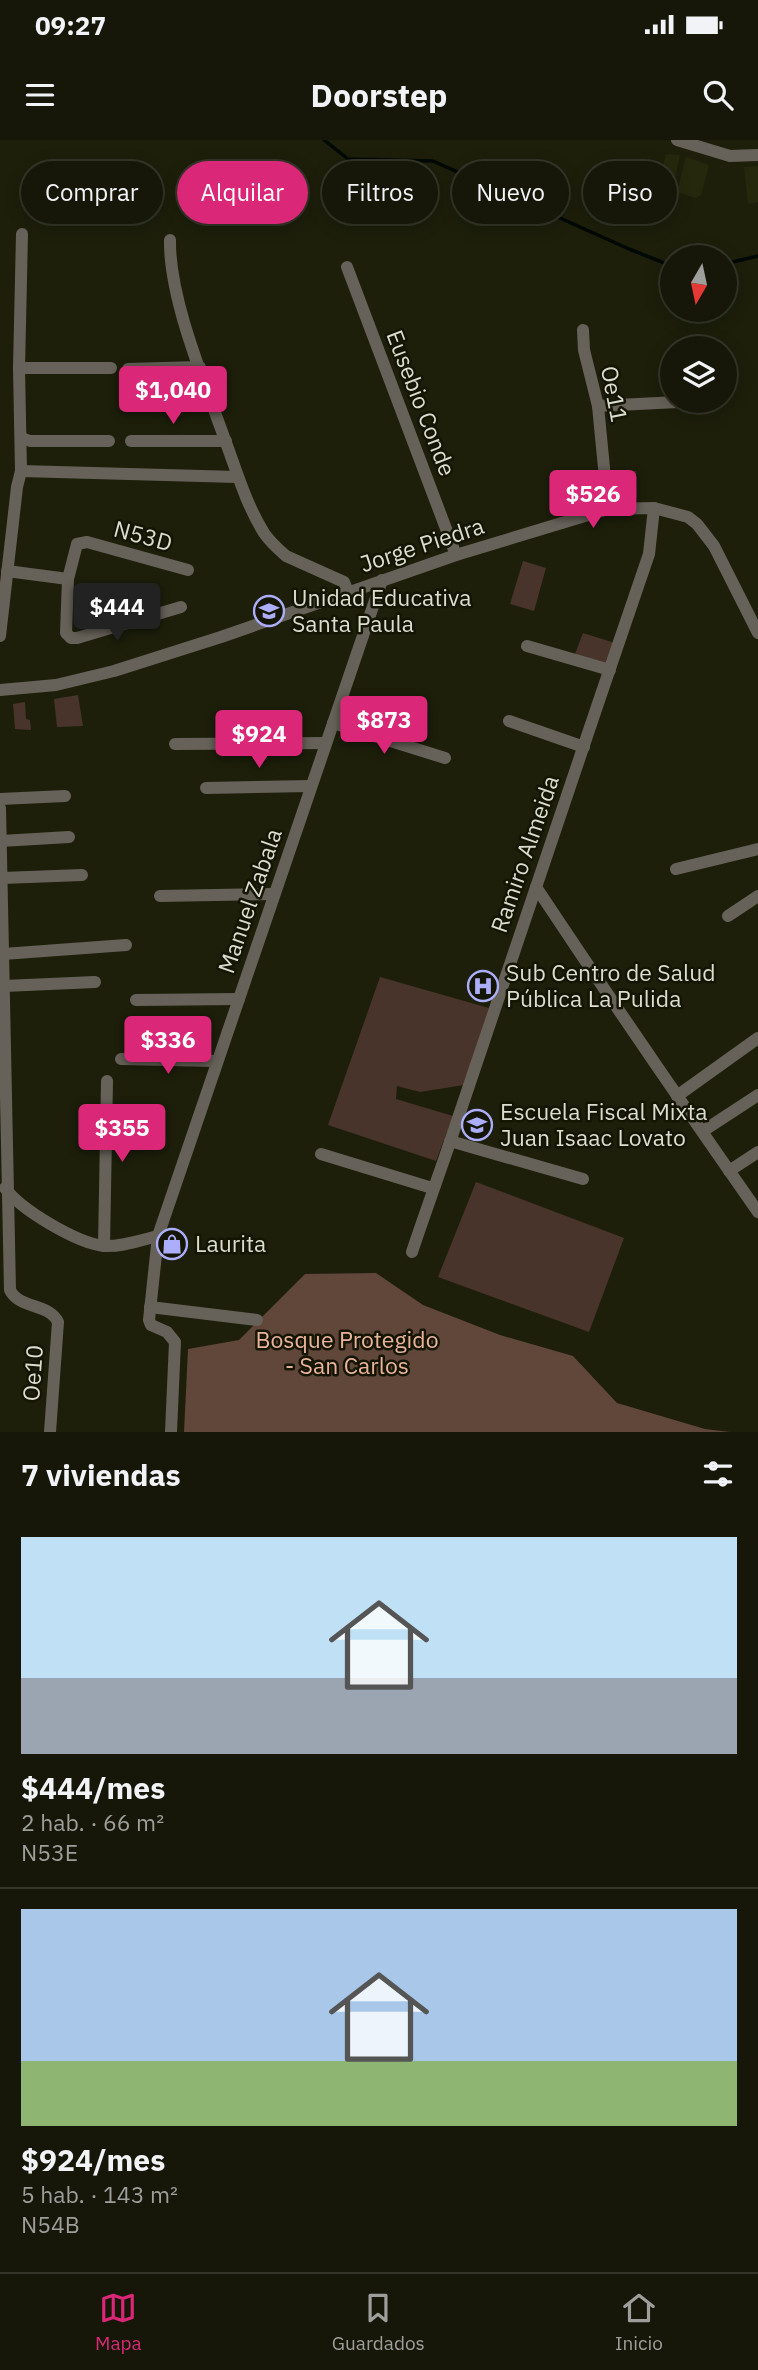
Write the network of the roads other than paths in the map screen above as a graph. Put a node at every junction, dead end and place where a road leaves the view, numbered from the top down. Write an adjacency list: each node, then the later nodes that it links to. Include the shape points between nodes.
1 (677, 140): 2 (street, via 730,156)
2 (758, 155)
3 (22, 234): 8 (street)
4 (170, 240): 7 (street, via 173,275)
5 (347, 267): 21 (street, Eusebio Conde)
6 (583, 330): 12 (street, Oe11)
7 (200, 367): 10 (street); 15 (street)
8 (19, 368): 9 (street); 13 (street)
9 (111, 368)
10 (128, 369)
11 (660, 403): 12 (street)
12 (598, 406): 20 (street, Oe11)
13 (22, 438): 14 (street); 17 (street)
14 (109, 441)
15 (226, 441): 16 (street); 18 (street)
16 (131, 442)
17 (21, 471): 18 (street); 23 (street)
18 (237, 477): 26 (street, via 271,543 286,556 344,582)
19 (654, 508): 20 (street, Jorge Piedra); 28 (street, Jorge Piedra, via 688,517 704,530); 31 (street, Ramiro Almeida, via 649,554)
20 (608, 509): 21 (street, Jorge Piedra)
21 (456, 555): 25 (street, Jorge Piedra)
22 (188, 570): 24 (street, N53D, via 87,542 77,544)
23 (7, 571): 24 (street); 29 (street)
24 (68, 579): 27 (street, via 66,633 71,638)
25 (382, 580): 26 (street, Jorge Piedra); 34 (street, Manuel Zabala)
26 (348, 592): 32 (street, Jorge Piedra, via 114,671 56,685)
27 (181, 607)
28 (758, 633)
29 (0, 636)
30 (527, 646): 31 (street)
31 (610, 670): 37 (street, Ramiro Almeida)
32 (0, 690)
33 (509, 722): 37 (street)
34 (333, 723): 35 (street, Manuel Zabala); 38 (street)
35 (326, 743): 36 (street); 39 (street, Manuel Zabala)
36 (175, 744)
37 (584, 747): 50 (street, Ramiro Almeida)
38 (445, 758)
39 (311, 786): 40 (street); 51 (street, Manuel Zabala)
40 (206, 788)
41 (65, 796): 42 (street)
42 (0, 799)
43 (0, 808): 45 (street)
44 (69, 837): 45 (street)
45 (1, 841): 49 (street)
46 (758, 849): 47 (street)
47 (676, 869)
48 (82, 875): 49 (street)
49 (2, 878): 56 (street)
50 (536, 887): 66 (street); 68 (street, Ramiro Almeida)
51 (274, 894): 52 (street); 59 (street, Manuel Zabala)
52 (160, 896)
53 (758, 896): 54 (street)
54 (728, 916)
55 (126, 945): 56 (street)
56 (3, 954): 58 (street)
57 (95, 982): 58 (street)
58 (4, 986): 75 (street)
59 (239, 999): 60 (street); 63 (street, Manuel Zabala)
60 (136, 1000)
61 (758, 1038): 66 (street)
62 (121, 1059): 63 (street)
63 (217, 1061): 77 (street, Manuel Zabala)
64 (107, 1081): 78 (street)
65 (758, 1095): 67 (street)
66 (677, 1096): 67 (street)
67 (703, 1131): 71 (street)
68 (450, 1140): 72 (street); 74 (street, Ramiro Almeida)
69 (758, 1152): 71 (street)
70 (321, 1154): 74 (street)
71 (729, 1171): 76 (street)
72 (583, 1179)
73 (0, 1180): 75 (street)
74 (432, 1188): 79 (street, Ramiro Almeida)
75 (8, 1192): 78 (street, via 40,1218); 82 (street, Oe10, via 10,1290 16,1299 52,1313 58,1322)
76 (758, 1212)
77 (158, 1236): 78 (street); 80 (street, Manuel Zabala)
78 (104, 1246)
79 (412, 1252)
80 (150, 1307): 81 (street); 83 (street, via 151,1325 167,1332 175,1342)
81 (257, 1320)
82 (50, 1432)
83 (171, 1432)

